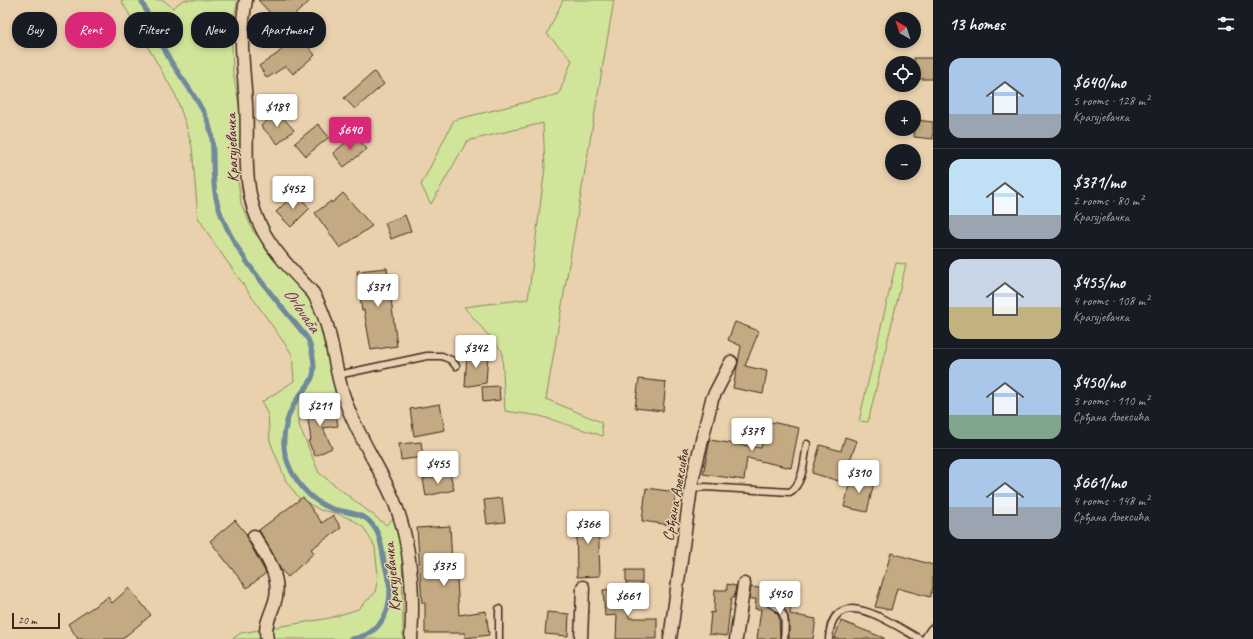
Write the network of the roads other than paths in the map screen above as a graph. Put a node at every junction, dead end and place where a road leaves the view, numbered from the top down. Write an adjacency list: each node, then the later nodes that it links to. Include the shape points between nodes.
1 (246, 0): 4 (street, Крагујевачка, via 241,36 251,203 265,238 319,302 332,339)
2 (731, 362): 6 (street, Срђана Алексића, via 712,399)
3 (456, 366): 4 (lane, via 442,356 427,356)
4 (338, 375): 14 (street, Крагујевачка, via 345,402 394,500 404,528 412,578)
5 (807, 444): 6 (lane, via 800,480 797,487 790,492 705,487)
6 (691, 489): 17 (street, Срђана Алексића)
7 (254, 536): 13 (street, via 270,563 276,586 276,597 266,623)
8 (744, 584): 18 (street)
9 (583, 587): 16 (street)
10 (770, 604): 19 (lane, via 779,608 784,615)
11 (499, 609): 15 (lane)
12 (933, 631): 22 (street)
13 (266, 636)
14 (411, 639)
15 (500, 639)
16 (581, 639)
17 (670, 639)
18 (736, 639)
19 (784, 639)
20 (829, 639): 21 (lane, via 830,625 838,613 850,608 870,612)
21 (920, 639)
22 (928, 639)

